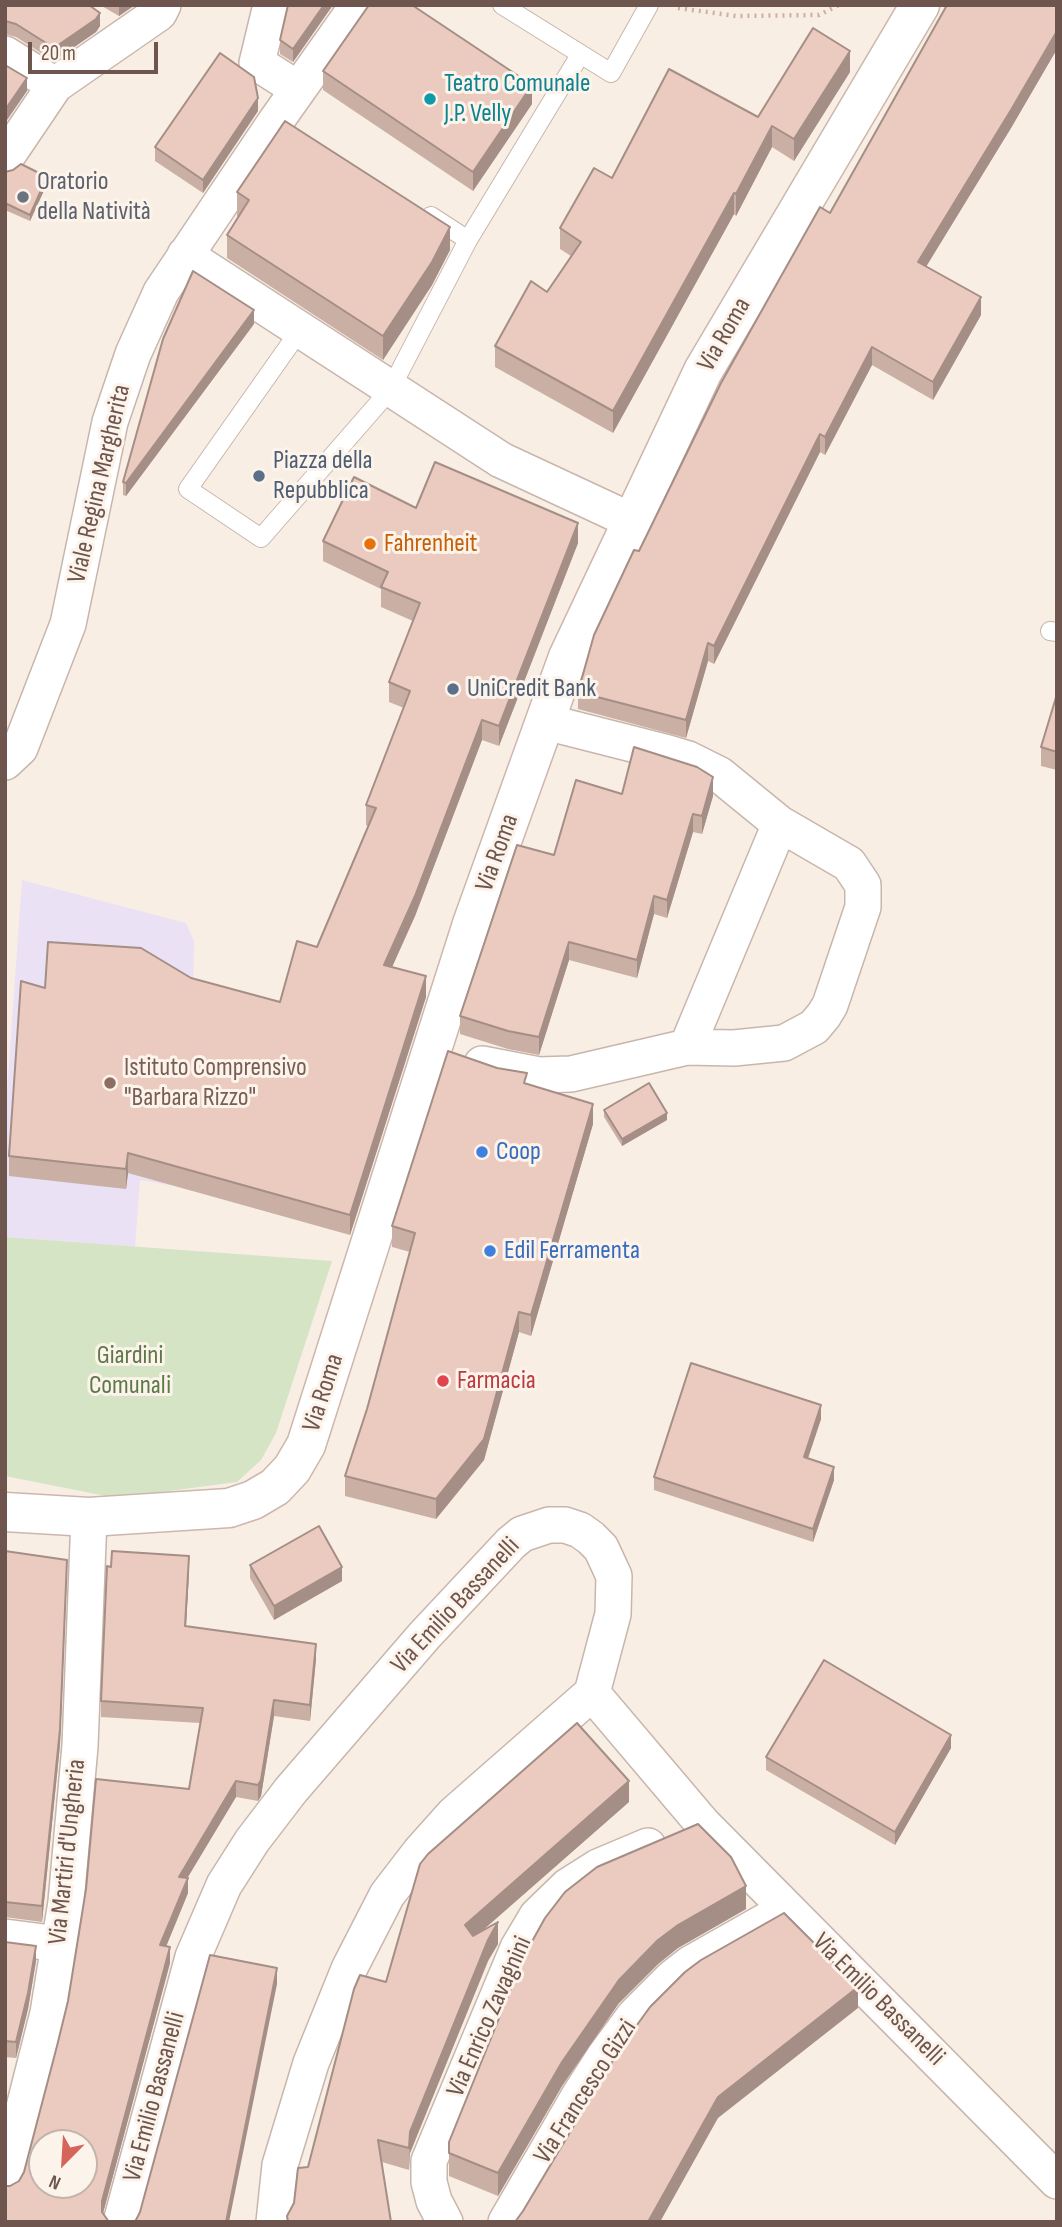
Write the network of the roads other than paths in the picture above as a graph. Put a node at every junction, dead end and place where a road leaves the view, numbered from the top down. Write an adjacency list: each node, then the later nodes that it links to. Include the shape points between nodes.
1 (163, 5): 9 (street, via 159,13)
2 (271, 5): 10 (street, via 257,63)
3 (358, 5): 10 (street, Viale Regina Margherita)
4 (502, 5): 8 (lane)
5 (649, 5): 8 (lane, via 611,73)
6 (920, 5): 17 (street, Via Roma, via 703,371)
7 (5, 54): 9 (street)
8 (580, 55): 13 (lane)
9 (55, 85): 11 (street)
10 (298, 89): 14 (street, Viale Regina Margherita, via 286,126)
11 (5, 159)
12 (411, 203): 13 (lane)
13 (468, 240): 16 (lane)
14 (185, 255): 15 (street); 19 (street, Viale Regina Margherita, via 161,292 133,354 110,422 68,624 20,748)
15 (300, 330): 16 (street); 16 (lane, via 188,489 261,538)
16 (390, 390): 17 (street, via 500,460)
17 (632, 521): 18 (street, Via Roma, via 568,657)
18 (546, 722): 20 (street, via 688,759 720,775); 21 (street, Via Roma)
19 (5, 762)
20 (780, 824): 22 (street); 22 (street, via 849,864 863,885 863,907 830,1004 814,1027 784,1043)
21 (433, 1046): 22 (street, via 503,1069 555,1075); 24 (street, Via Roma, via 313,1430 292,1469 265,1494 229,1508)
22 (687, 1047)
23 (5, 1511): 24 (street, Via Roma)
24 (89, 1517): 29 (street, Via Martiri d'Ungheria, via 80,1746)
25 (592, 1693): 26 (street, Via Emilio Bassanelli); 33 (street, Via Emilio Bassanelli, via 612,1614 614,1576 601,1548 580,1530 565,1525 536,1527 511,1543 415,1647 291,1790 224,1885 185,1981); 34 (street, via 454,1814 387,1895 349,1969 311,2063 280,2165)
26 (703, 1824): 27 (street, Via Emilio Bassanelli); 35 (street, Via Enrico Zavagnini, via 587,1873 551,1901 528,1930 502,1981 429,2161 429,2182)
27 (787, 1909): 31 (street, Via Emilio Bassanelli); 36 (street, Via Francesco Gizzi, via 690,1964 635,2015 579,2096)
28 (5, 1937): 29 (street)
29 (59, 1944): 30 (street, Via Martiri d'Ungheria, via 48,2013)
30 (11, 2136): 32 (street, Via Martiri d'Ungheria)
31 (1057, 2181)
32 (5, 2182)
33 (121, 2222)
34 (274, 2222)
35 (444, 2222)
36 (506, 2222)

